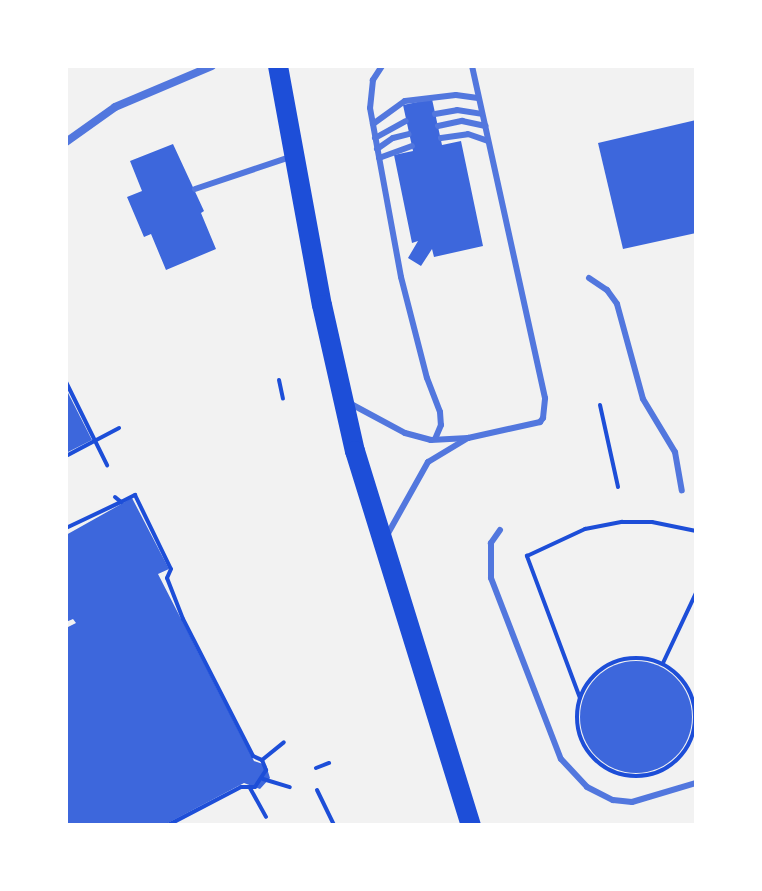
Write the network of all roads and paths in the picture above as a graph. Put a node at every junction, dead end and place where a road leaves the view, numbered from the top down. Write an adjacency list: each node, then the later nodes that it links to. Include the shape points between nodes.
1 (212, 66): 16 (street, via 115,107)
2 (278, 66): 19 (main road)
3 (382, 66): 9 (lane, via 370,96)
4 (472, 66): 5 (lane)
5 (478, 98): 7 (lane); 9 (lane, via 405,101)
6 (435, 114): 7 (lane)
7 (482, 114): 11 (lane)
8 (406, 121): 13 (lane)
9 (373, 124): 13 (lane)
10 (438, 126): 11 (lane, via 462,121)
11 (485, 126): 15 (lane)
12 (409, 134): 18 (lane)
13 (375, 138): 18 (lane)
14 (441, 138): 15 (lane, via 468,134)
15 (488, 141): 29 (lane, via 545,398 540,422)
16 (66, 142)
17 (412, 146): 20 (lane)
18 (377, 149): 20 (lane)
19 (297, 155): 21 (lane); 26 (main road)
20 (379, 158): 30 (lane, via 404,291 440,412)
21 (195, 189)
22 (589, 278): 35 (lane, via 617,304 643,399 675,452)
23 (279, 380): 25 (path)
24 (66, 382): 31 (path)
25 (283, 399)
26 (343, 400): 30 (lane, via 417,438); 41 (main road)
27 (600, 405): 34 (path)
28 (119, 428): 31 (path)
29 (468, 438): 30 (lane); 41 (lane, via 428,462)
30 (435, 439)
31 (96, 441): 32 (path); 33 (path)
32 (66, 456)
33 (107, 465)
34 (618, 487)
35 (682, 490)
36 (115, 497): 37 (path)
37 (121, 502): 38 (path); 48 (path, via 135,495 171,569 167,578 183,619 253,756)
38 (66, 528)
39 (500, 530): 52 (lane, via 491,543 491,578 561,759 587,787 613,800 632,802)
40 (696, 531): 44 (path, via 622,522 585,529 527,556)
41 (382, 544): 59 (main road)
42 (696, 593): 43 (path)
43 (663, 663): 44 (path, via 630,658 610,663 594,675); 47 (path, via 691,691 694,728)
44 (580, 698): 47 (path, via 583,747 613,772 659,772)
45 (696, 740): 47 (path)
46 (284, 742): 48 (path)
47 (689, 742)
48 (262, 760): 51 (path)
49 (329, 763): 50 (path)
50 (316, 768)
51 (263, 779): 53 (path); 54 (path)
52 (696, 783)
53 (250, 787): 56 (path); 57 (path)
54 (290, 787)
55 (317, 790): 58 (path)
56 (266, 817)
57 (168, 825)
58 (334, 825)
59 (471, 825)

